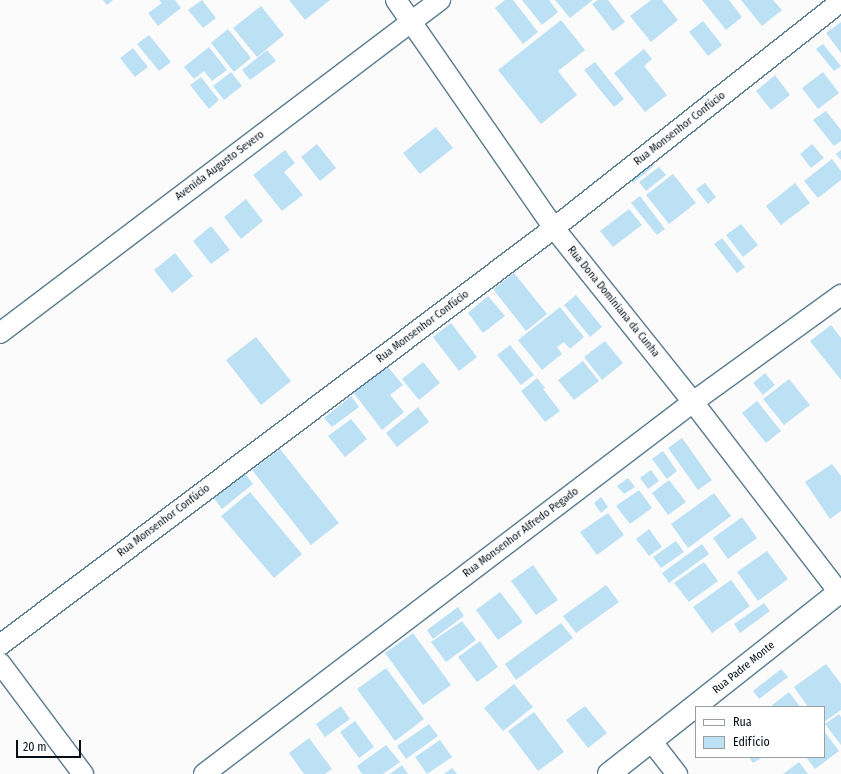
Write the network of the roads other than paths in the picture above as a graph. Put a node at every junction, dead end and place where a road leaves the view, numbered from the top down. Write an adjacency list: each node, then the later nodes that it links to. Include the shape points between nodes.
1 (396, 0): 4 (street, Rua Dona Dominiana da Cunha)
2 (440, 0): 4 (street, Avenida Augusto Severo)
3 (841, 1): 5 (street, Rua Monsenhor Confúcio)
4 (411, 22): 5 (street, Rua Dona Dominiana da Cunha); 7 (street, Avenida Augusto Severo)
5 (554, 228): 8 (street, Rua Dona Dominiana da Cunha); 10 (street, Rua Monsenhor Confúcio)
6 (841, 295): 8 (street, Rua Monsenhor Alfredo Pegado)
7 (0, 333)
8 (693, 402): 9 (street, Rua Dona Dominiana da Cunha); 16 (street, Rua Monsenhor Alfredo Pegado)
9 (840, 593): 12 (street, Rua Padre Monte)
10 (0, 645)
11 (0, 663): 15 (street)
12 (697, 706)
13 (695, 708): 14 (street, Rua Padre Monte)
14 (652, 742): 17 (street, Rua Padre Monte); 18 (street)
15 (83, 774)
16 (204, 774)
17 (609, 774)
18 (677, 774)

